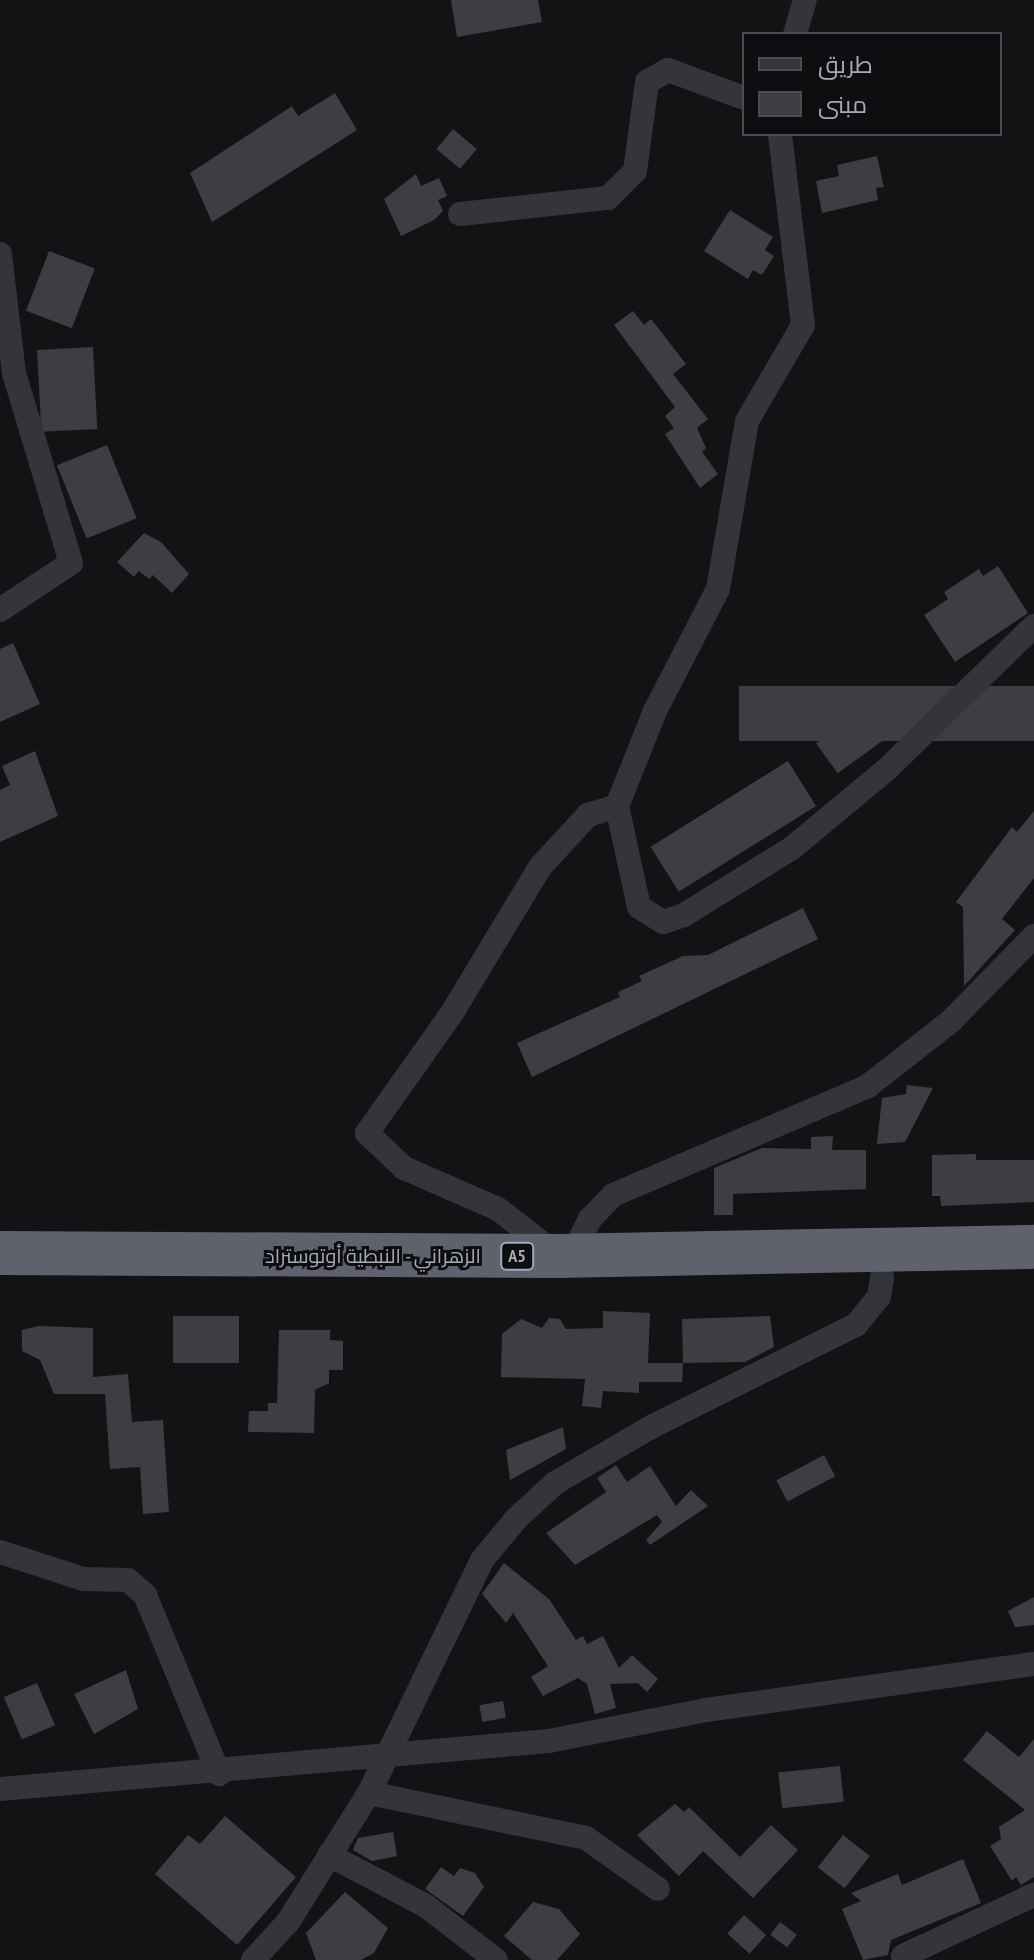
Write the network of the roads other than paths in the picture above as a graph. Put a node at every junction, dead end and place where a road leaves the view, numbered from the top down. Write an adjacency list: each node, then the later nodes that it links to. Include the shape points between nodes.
1 (805, 0): 2 (street)
2 (796, 32)
3 (742, 97): 5 (street, via 668,70 647,82 635,171 608,198)
4 (780, 136): 10 (street, via 803,325 747,421 718,589 655,711)
5 (460, 214)
6 (0, 254): 7 (street)
7 (7, 374): 8 (street, via 71,563)
8 (0, 610)
9 (1034, 626): 10 (street, via 887,769 792,848 684,915 663,922 639,907)
10 (617, 806): 14 (street, via 588,815 532,878 452,1013 367,1133 404,1168 498,1209)
11 (1034, 936): 14 (street, via 951,1021 868,1086 613,1195 590,1219)
12 (1034, 1247): 15 (highway, الزهراني - النبطية أوتوستراد / A5)
13 (0, 1253): 14 (highway, الزهراني - النبطية أوتوستراد / A5)
14 (582, 1261): 15 (highway, الزهراني - النبطية أوتوستراد / A5); 17 (highway, الزهراني - النبطية أوتوستراد / A5)
15 (681, 1267): 18 (highway, الزهراني - النبطية أوتوستراد / A5)
16 (1034, 1275): 18 (highway, الزهراني - النبطية أوتوستراد / A5)
17 (0, 1277)
18 (882, 1277): 21 (street, via 879,1297 856,1325 653,1426 555,1483 516,1519 482,1560)
19 (0, 1552): 22 (street, via 83,1579 128,1580 145,1595)
20 (1034, 1664): 21 (street, via 706,1710 549,1741)
21 (390, 1755): 22 (street); 24 (street)
22 (219, 1774): 23 (street)
23 (0, 1789)
24 (369, 1793): 25 (street); 26 (street, via 586,1838)
25 (329, 1855): 29 (street, via 288,1922); 30 (street, via 426,1906)
26 (658, 1889)
27 (1034, 1895): 28 (street)
28 (903, 1956)
29 (253, 1960)
30 (496, 1960)

